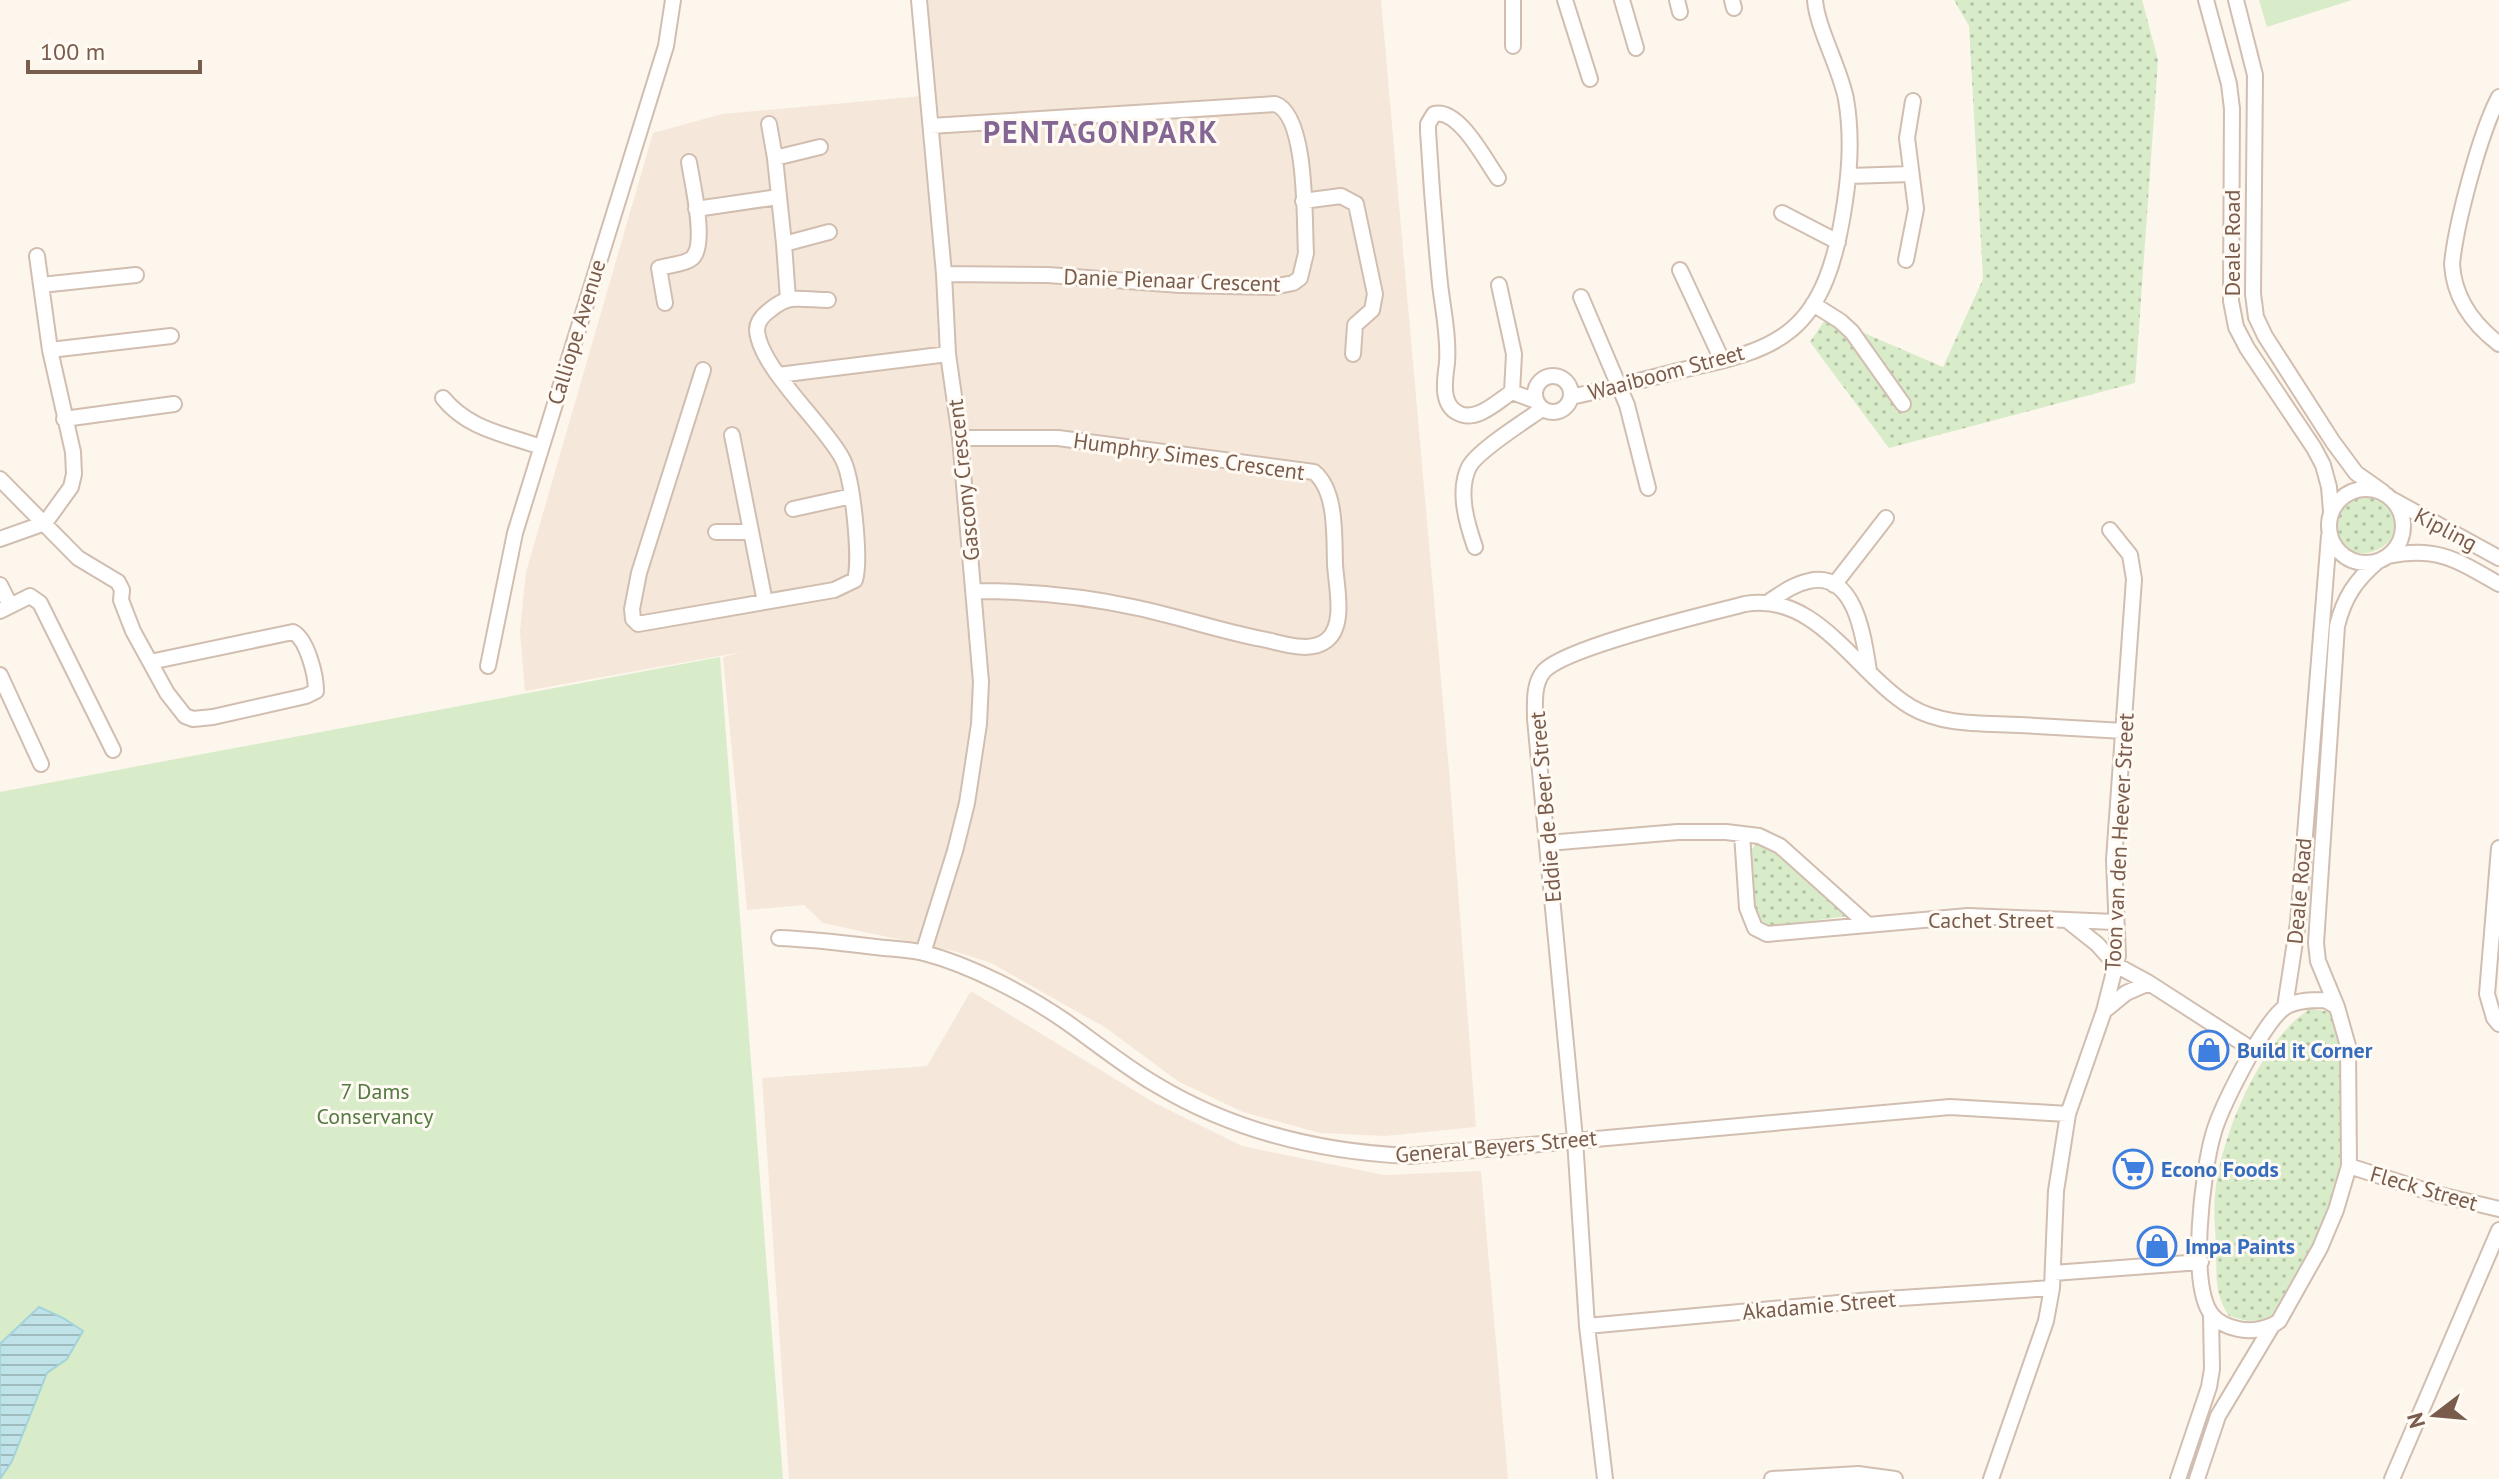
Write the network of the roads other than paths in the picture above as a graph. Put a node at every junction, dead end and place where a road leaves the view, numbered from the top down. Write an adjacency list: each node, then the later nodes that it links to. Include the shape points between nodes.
1 (673, 0): 62 (street, Calliope Avenue, via 666,46)
2 (919, 0): 16 (street, Gascony Crescent)
3 (1513, 0): 9 (street)
4 (1565, 0): 11 (street)
5 (1622, 0): 10 (street)
6 (1815, 0): 21 (street, Waaiboom Street, via 1846,98)
7 (2206, 0): 68 (street, Deale Road, via 2232,109 2231,301 2236,327 2323,465)
8 (2236, 0): 66 (street, Deale Road, via 2255,75 2256,317 2333,442 2356,473)
9 (1513, 46)
10 (1636, 48)
11 (1590, 79)
12 (2499, 97): 14 (street)
13 (1913, 101): 20 (street, via 1907,138)
14 (2495, 116): 45 (street, via 2470,186 2452,264 2465,309)
15 (769, 124): 18 (street)
16 (931, 126): 24 (street, Danie Pienaar Crescent, via 1275,104 1288,112 1299,142); 35 (street, Gascony Crescent)
17 (820, 147): 18 (street)
18 (775, 158): 23 (street)
19 (689, 162): 25 (street)
20 (1911, 174): 21 (street); 32 (street, via 1916,209)
21 (1849, 176): 28 (street, Waaiboom Street)
22 (1498, 178): 53 (street, via 1456,119 1444,112 1434,114 1428,131 1445,322 1445,395 1451,407 1468,416)
23 (778, 197): 25 (street); 29 (street)
24 (1303, 201): 35 (street, Danie Pienaar Crescent, via 1303,271 1286,286); 48 (street, via 1341,196 1356,204 1375,294 1372,310 1355,325)
25 (696, 209): 33 (street, via 696,254)
26 (1782, 213): 28 (street)
27 (829, 232): 29 (street)
28 (1838, 242): 43 (street, Waaiboom Street)
29 (784, 244): 40 (street)
30 (655, 252): 33 (street)
31 (37, 256): 37 (street)
32 (1906, 260)
33 (659, 268): 42 (street)
34 (1680, 270): 49 (street)
35 (944, 274): 47 (street, Gascony Crescent)
36 (136, 275): 37 (street)
37 (41, 285): 46 (street)
38 (1499, 285): 53 (street, via 1514,354)
39 (1581, 297): 52 (street)
40 (788, 299): 41 (street); 51 (street, via 766,313 757,329)
41 (828, 300)
42 (665, 303)
43 (1813, 304): 49 (street, Waaiboom Street, via 1791,331); 57 (street, via 1852,332)
44 (171, 336): 46 (street)
45 (2499, 344)
46 (50, 350): 59 (street)
47 (948, 354): 51 (street); 61 (street, Gascony Crescent)
48 (1353, 354)
49 (1722, 360): 52 (street, Waaiboom Street)
50 (703, 370): 84 (street, via 639,573 633,619 644,624)
51 (778, 375): 65 (street, via 843,458)
52 (1619, 386): 54 (street, Waaiboom Street); 64 (street)
53 (1512, 392): 58 (street)
54 (1571, 397): 58 (street, Waaiboom Street, via 1564,410 1549,413); 58 (street, Waaiboom Street, via 1568,383 1548,376 1537,385)
55 (443, 398): 62 (street, via 474,425)
56 (174, 404): 59 (street)
57 (1903, 404)
58 (1539, 405): 76 (street, via 1469,467 1465,513)
59 (64, 419): 70 (street, via 74,474 71,487)
60 (732, 435): 73 (street)
61 (960, 438): 82 (street, Gascony Crescent); 82 (street, Humphry Simes Crescent, via 1058,438 1314,472 1329,496 1338,613 1332,636 1305,647 1053,593)
62 (541, 447): 87 (street, Calliope Avenue, via 515,533)
63 (0, 479): 70 (street)
64 (1648, 488)
65 (852, 496): 67 (street); 84 (street, via 855,580 834,590)
66 (2388, 496): 68 (street, via 2370,487 2347,493); 77 (street, Kipling); 78 (street, via 2400,511 2402,536)
67 (793, 509)
68 (2331, 511): 74 (street)
69 (1886, 518): 81 (street)
70 (45, 523): 75 (street); 86 (street, via 78,558 118,582 125,612)
71 (2110, 530): 90 (street, Toon van den Heever Street, via 2130,555 2134,579)
72 (716, 532): 73 (street)
73 (749, 532): 84 (street)
74 (2329, 536): 78 (street, via 2353,561); 103 (street, Deale Road, via 2298,922)
75 (0, 539)
76 (1475, 547)
77 (2499, 558)
78 (2382, 559): 79 (street, Kipling, via 2435,553); 104 (street, Deale Road, via 2348,593 2337,626 2316,943)
79 (2499, 584)
80 (0, 585): 85 (street)
81 (1834, 585): 83 (street, via 1810,580); 88 (street, via 1858,615)
82 (975, 591): 100 (street, Gascony Crescent, via 981,682 974,763 955,851)
83 (1770, 601): 88 (street, via 1820,627); 94 (street, Eddie de Beer Street, via 1590,648 1542,673 1535,719)
84 (765, 602)
85 (5, 608): 91 (street, via 30,596 40,603)
86 (150, 662): 86 (street, via 178,710 193,719 316,691 302,639 293,632)
87 (488, 666)
88 (1869, 671): 90 (street, via 1912,707 1943,719)
89 (0, 675): 92 (street)
90 (2124, 731): 97 (street, Toon van den Heever Street)
91 (113, 750)
92 (41, 764)
93 (1742, 834): 94 (street, via 1678,832); 98 (street, via 1780,846); 98 (street, Cachet Street, via 1747,908 1760,932 1787,934)
94 (1548, 843): 109 (street, Eddie de Beer Street)
95 (2499, 848): 106 (street, via 2487,994)
96 (2068, 920): 97 (street, Cachet Street); 98 (street, Cachet Street, via 1968,916); 101 (street)
97 (2115, 922): 101 (street, Toon van den Heever Street)
98 (1867, 924)
99 (779, 938): 100 (street, General Beyers Street)
100 (923, 953): 109 (street, General Beyers Street, via 1021,995 1155,1084 1232,1122 1265,1132 1352,1152 1409,1156)
101 (2116, 965): 102 (street); 105 (street, Toon van den Heever Street)
102 (2149, 983): 105 (street); 107 (street)
103 (2285, 1007): 104 (street, via 2315,1000); 107 (street, Deale Road)
104 (2337, 1007): 110 (street, Deale Road, via 2348,1046)
105 (2104, 1011): 108 (street, Toon van den Heever Street)
106 (2499, 1024)
107 (2253, 1050): 113 (street, Deale Road, via 2209,1149 2200,1204)
108 (2068, 1114): 109 (street, General Beyers Street, via 1950,1107); 114 (street, Toon van den Heever Street, via 2056,1191)
109 (1575, 1139): 116 (street, Eddie de Beer Street)
110 (2349, 1166): 111 (street, Fleck Street); 117 (street, Deale Road, via 2320,1248 2286,1313)
111 (2499, 1209)
112 (2499, 1230): 125 (street)
113 (2201, 1262): 114 (street, Akadamie Street); 115 (street, Deale Road)
114 (2053, 1281): 116 (street, Akadamie Street); 122 (street, Toon van den Heever Street, via 2046,1321)
115 (2211, 1315): 117 (street, via 2244,1331); 123 (street, Deale Road, via 2209,1387)
116 (1587, 1326): 118 (street, Eddie de Beer Street)
117 (2272, 1326): 124 (street, Deale Road, via 2218,1416)
118 (1605, 1479)
119 (1772, 1479): 120 (street)
120 (1778, 1479): 121 (street, via 1858,1474)
121 (1895, 1479)
122 (1991, 1479)
123 (2178, 1479)
124 (2197, 1479)
125 (2392, 1479)

